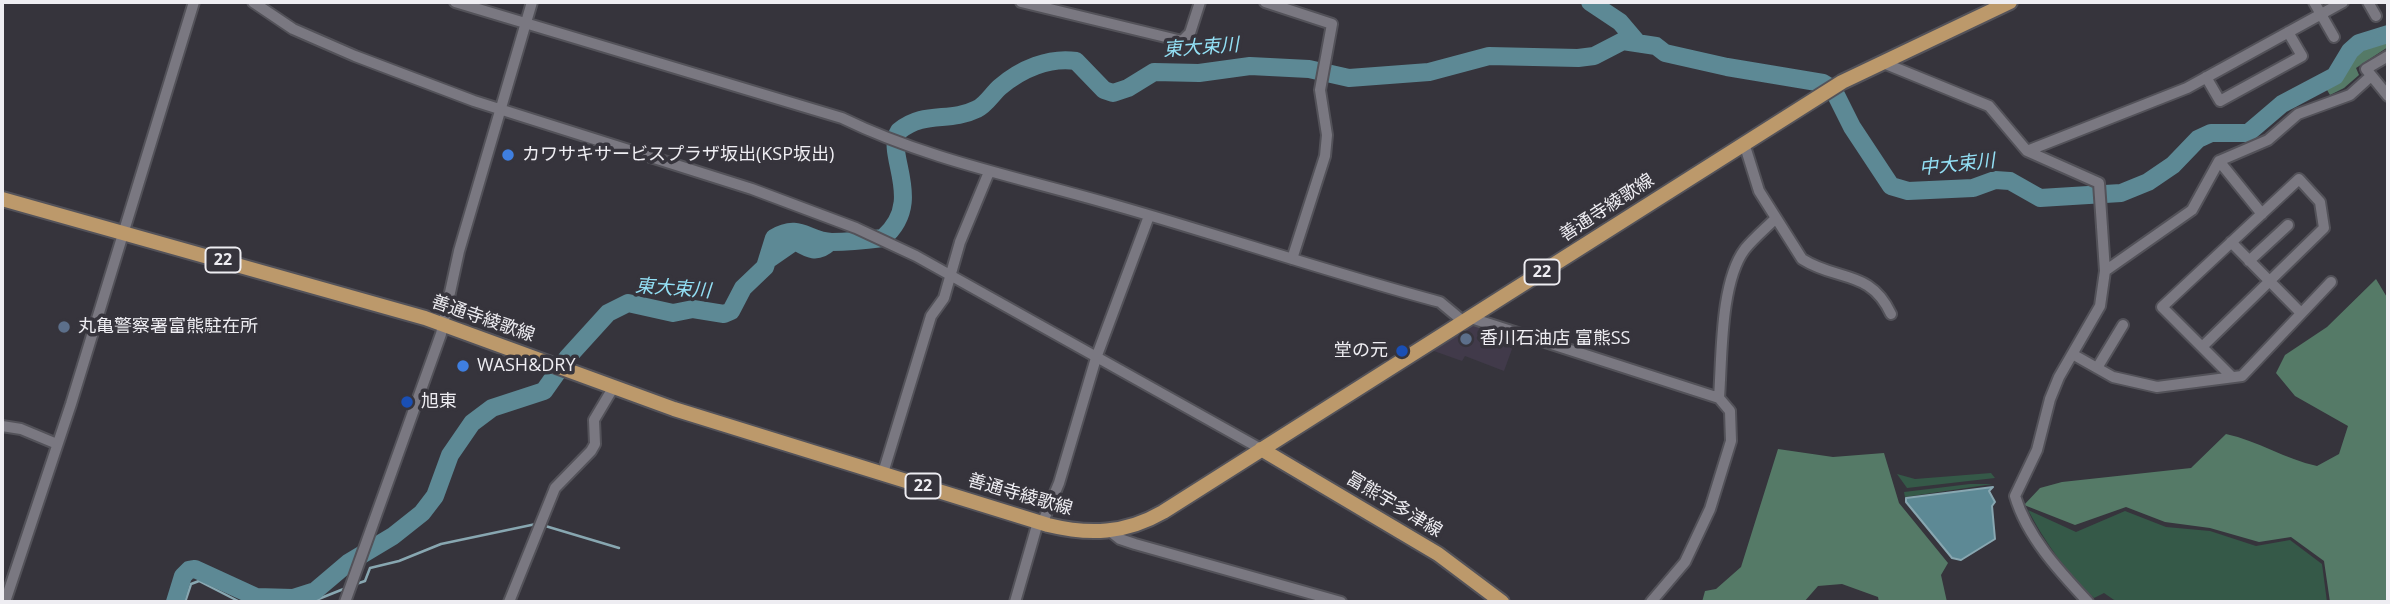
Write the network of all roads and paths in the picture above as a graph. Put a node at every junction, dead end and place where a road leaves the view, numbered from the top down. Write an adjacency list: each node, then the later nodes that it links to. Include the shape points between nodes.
1 (194, 2): 32 (street)
2 (253, 2): 22 (street, via 320,43)
3 (455, 2): 14 (street)
4 (532, 2): 14 (street)
5 (1021, 2): 6 (street, via 1181,41 1190,33)
6 (1200, 2)
7 (1265, 2): 34 (street, via 1332,24 1322,79 1325,156)
8 (2010, 2): 18 (main road, 善通寺綾歌線 / 22)
9 (2314, 2): 12 (street)
10 (2343, 2): 12 (street)
11 (2368, 2): 13 (street)
12 (2321, 14): 15 (street); 16 (street)
13 (2376, 16)
14 (526, 22): 22 (street); 26 (street, via 842,118 889,141)
15 (2288, 32): 20 (street); 20 (street, via 2302,56 2220,101)
16 (2334, 37)
17 (2388, 56): 19 (street, via 2365,69)
18 (1880, 61): 23 (main road, 善通寺綾歌線 / 22); 24 (street, via 1989,106)
19 (2371, 76): 21 (street); 25 (street, via 2350,95 2298,114 2268,140)
20 (2206, 77): 24 (street)
21 (2388, 96)
22 (499, 108): 37 (street, via 778,198 856,228); 43 (street)
23 (1744, 143): 30 (street, via 1759,191); 42 (main road, 善通寺綾歌線 / 22)
24 (2027, 152): 36 (street, via 2092,178 2100,189)
25 (2219, 161): 28 (street); 36 (street, via 2192,210)
26 (989, 172): 29 (street); 37 (street, via 960,242)
27 (2, 199): 32 (main road, 善通寺綾歌線 / 22)
28 (2262, 214): 33 (street); 38 (street, via 2299,179 2320,202 2324,228)
29 (1149, 216): 34 (street); 47 (street)
30 (1776, 218): 41 (street, via 1802,259 1868,284 1878,291); 51 (street, via 1745,249 1736,265 1724,333)
31 (2287, 225): 35 (street)
32 (124, 232): 43 (main road, 善通寺綾歌線 / 22); 53 (street)
33 (2231, 242): 35 (street); 45 (street, via 2162,307)
34 (1292, 259): 42 (street, via 1440,302)
35 (2249, 261): 38 (street)
36 (2105, 271): 46 (street, via 2100,306)
37 (952, 276): 47 (street); 55 (street, via 931,316)
38 (2270, 281): 40 (street); 45 (street)
39 (2331, 282): 40 (street)
40 (2301, 313): 49 (street, via 2242,376)
41 (1891, 314)
42 (1467, 320): 51 (street); 54 (main road, 善通寺綾歌線 / 22)
43 (443, 324): 50 (main road, 善通寺綾歌線 / 22); 59 (street)
44 (2123, 325): 48 (street)
45 (2202, 347): 49 (street)
46 (2074, 355): 48 (street); 65 (street, via 2053,392 2038,450 2015,496 2052,563)
47 (1096, 358): 54 (street); 56 (street, via 1059,483)
48 (2097, 368): 49 (street, via 2113,377 2158,387)
49 (2232, 377)
50 (613, 388): 55 (main road, 善通寺綾歌線 / 22); 60 (street, via 594,420 591,451 555,488)
51 (1720, 398): 64 (street, via 1730,411 1731,441 1710,509 1685,562)
52 (2, 426): 53 (street)
53 (57, 444): 58 (street)
54 (1261, 449): 57 (main road, 善通寺綾歌線 / 22, via 1141,524); 63 (main road, 富熊宇多津線, via 1438,554)
55 (883, 473): 56 (main road, 善通寺綾歌線 / 22)
56 (1040, 523): 57 (main road, 善通寺綾歌線 / 22, via 1089,533); 61 (street)
57 (1110, 531): 62 (street, via 1135,544)
58 (5, 602)
59 (345, 602)
60 (509, 602)
61 (1015, 602)
62 (1341, 602)
63 (1502, 602)
64 (1651, 602)
65 (2088, 602)

